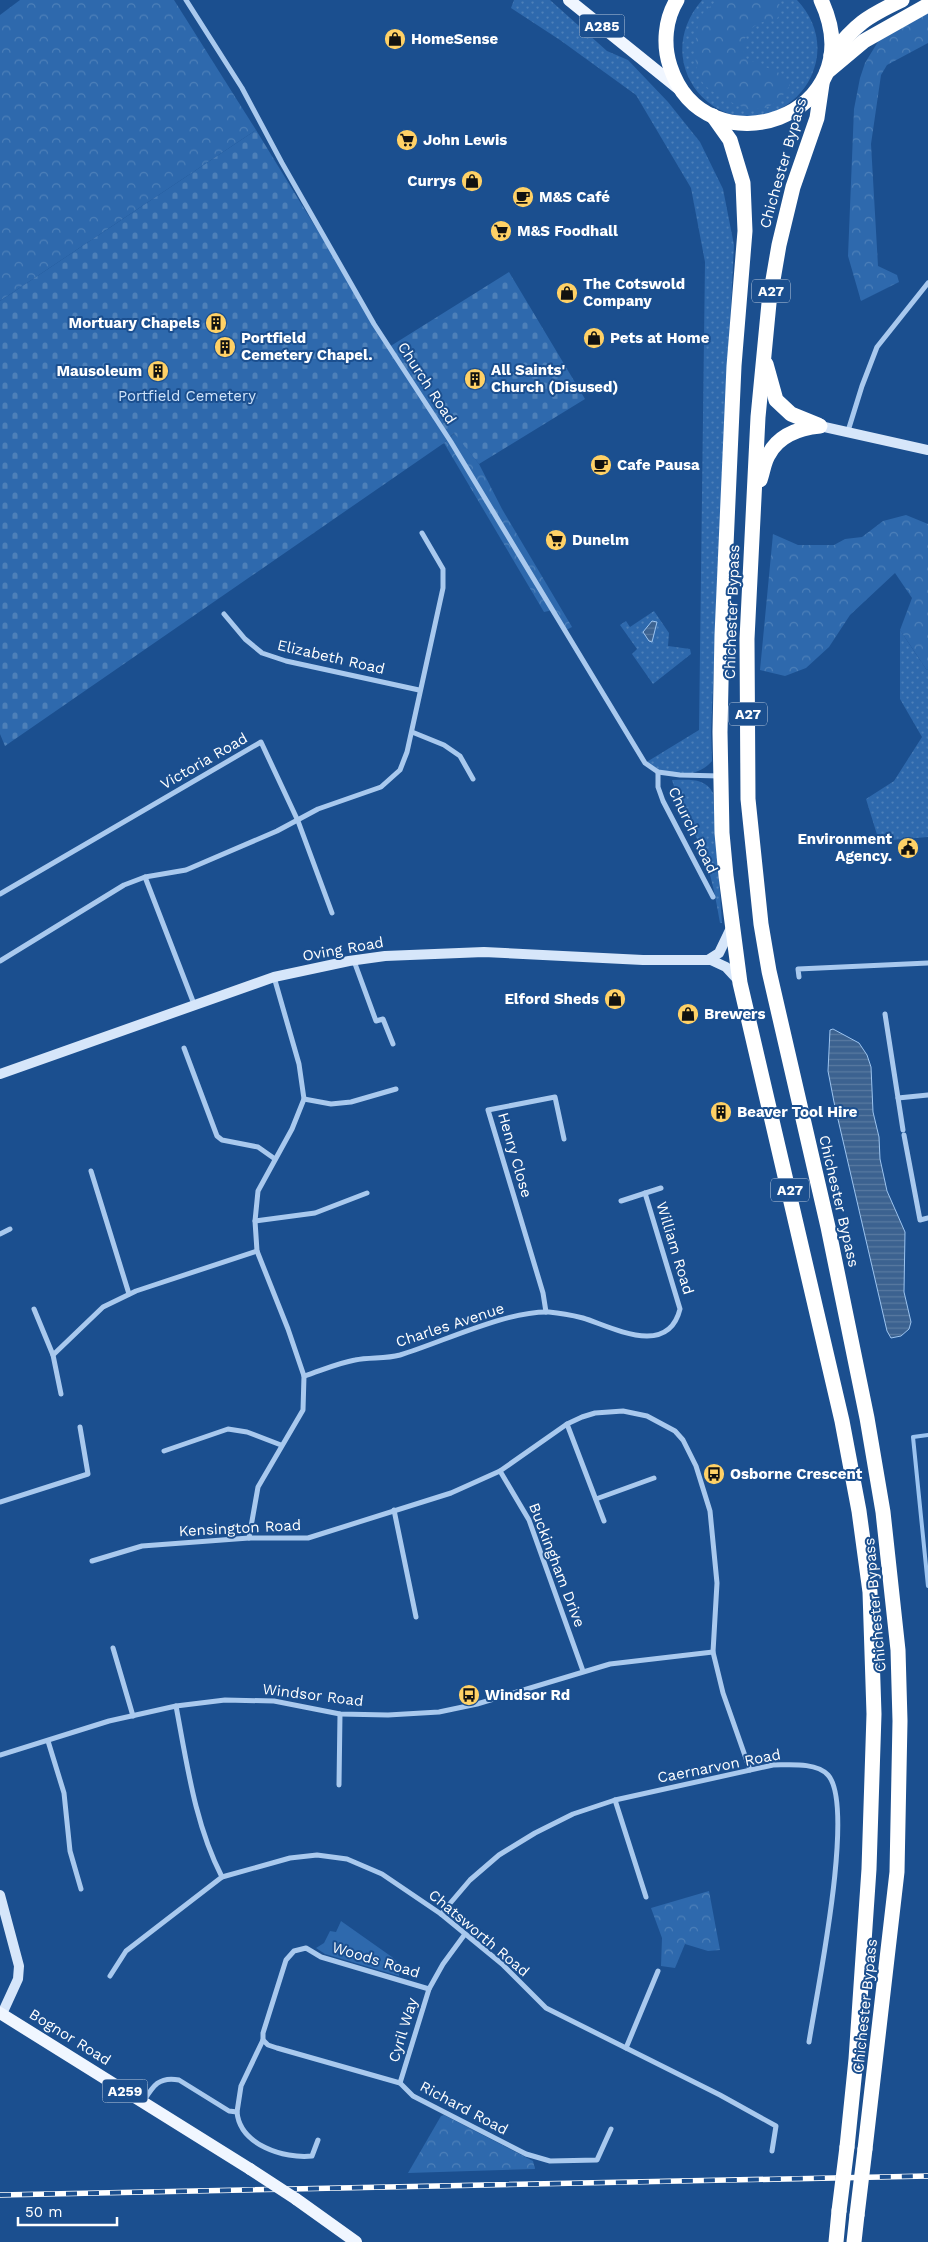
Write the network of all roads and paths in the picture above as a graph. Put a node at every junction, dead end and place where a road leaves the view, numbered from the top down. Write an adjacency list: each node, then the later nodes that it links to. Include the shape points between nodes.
1 (186, 0): 21 (street, Church Road, via 242,88 374,324 451,442 645,763)
2 (569, 0): 9 (main road, A285)
3 (677, 0): 9 (highway, via 668,23 667,59)
4 (821, 0): 7 (highway, via 832,35)
5 (902, 0): 7 (highway, via 864,20)
6 (928, 5): 8 (highway, via 864,42)
7 (831, 55): 8 (highway, Chichester Bypass)
8 (825, 78): 10 (highway, via 793,112 768,122 740,124); 12 (highway, Chichester Bypass / A27, via 817,118 793,187 779,245)
9 (683, 92): 10 (highway)
10 (713, 116): 22 (highway, Chichester Bypass / A27, via 730,140 743,183 745,231 722,635)
11 (928, 282): 14 (street, via 877,347)
12 (764, 355): 13 (highway, via 776,400 791,414); 16 (highway, Chichester Bypass / A27)
13 (820, 426): 14 (main road); 16 (highway, via 793,432 768,454)
14 (848, 431): 15 (main road)
15 (928, 450)
16 (753, 503): 109 (highway, Chichester Bypass / A27, bridge, via 747,639 748,799 761,924 867,1418 884,1512 898,1650 897,1872)
17 (422, 533): 19 (street, via 443,569 443,588)
18 (224, 614): 19 (street, Elizabeth Road, via 262,653 306,666)
19 (419, 690): 20 (street)
20 (412, 732): 23 (street, via 444,745 460,756); 24 (street, via 400,770 381,787 318,809)
21 (658, 772): 22 (street, Church Road); 27 (street, Church Road, via 658,787 663,801)
22 (721, 776): 29 (highway, Chichester Bypass / A27, via 722,833)
23 (473, 779)
24 (298, 821): 25 (street, via 186,870); 26 (street, Victoria Road, via 261,742); 28 (street, Victoria Road)
25 (145, 877): 32 (street, via 110,893); 37 (street)
26 (0, 894)
27 (713, 897)
28 (332, 913)
29 (731, 928): 31 (main road, via 720,953); 36 (highway, Chichester Bypass / A27)
30 (354, 960): 31 (main road, Oving Road, via 426,953 484,952); 35 (main road, Oving Road); 39 (street, via 376,1021 384,1019)
31 (708, 960): 36 (main road, Oving Road, via 721,963)
32 (0, 961)
33 (928, 963): 34 (street, via 798,969)
34 (799, 977)
35 (274, 978): 37 (main road, Oving Road); 45 (street, via 299,1064)
36 (740, 983): 108 (highway, Chichester Bypass / A27, bridge, via 842,1421 870,1592 874,1714 869,1869 856,2059)
37 (194, 1004): 41 (main road, Oving Road)
38 (885, 1014): 44 (street)
39 (393, 1044)
40 (184, 1048): 47 (street, via 217,1136 222,1140 258,1147)
41 (0, 1074)
42 (396, 1089): 45 (street, via 351,1102 331,1104)
43 (928, 1095): 44 (street)
44 (898, 1098): 53 (street, via 920,1220)
45 (304, 1099): 47 (street)
46 (564, 1139): 60 (street, Henry Close, via 555,1097 488,1110 544,1293)
47 (275, 1159): 54 (street, via 258,1191)
48 (91, 1171): 58 (street)
49 (661, 1188): 51 (street)
50 (367, 1193): 54 (street, via 315,1213)
51 (645, 1193): 52 (street); 60 (street, William Road, via 680,1309 673,1324 668,1330 643,1336 610,1329 584,1318)
52 (621, 1201)
53 (928, 1218)
54 (255, 1221): 57 (street)
55 (10, 1229): 56 (street)
56 (0, 1234)
57 (257, 1251): 58 (street); 62 (street)
58 (129, 1294): 61 (street, via 103,1307)
59 (34, 1309): 61 (street)
60 (546, 1312): 62 (street, Charles Avenue, via 521,1314 396,1356 353,1360)
61 (53, 1355): 63 (street)
62 (304, 1376): 66 (street, via 303,1410)
63 (61, 1394)
64 (567, 1424): 68 (street); 70 (street); 78 (street, via 594,1413 623,1411 656,1420 676,1431 683,1440 696,1466 710,1511 717,1583)
65 (80, 1427): 71 (street, via 88,1474)
66 (281, 1446): 67 (street, via 247,1432 228,1429); 74 (street, via 258,1486)
67 (164, 1451)
68 (500, 1471): 72 (street, Kensington Road, via 451,1493); 79 (street, Buckingham Drive, via 529,1520)
69 (654, 1478): 70 (street)
70 (596, 1499): 73 (street)
71 (0, 1502)
72 (394, 1510): 74 (street, Kensington Road, via 308,1538); 76 (street)
73 (604, 1521)
74 (249, 1538): 75 (street, Kensington Road, via 142,1546)
75 (92, 1561)
76 (416, 1617)
77 (113, 1648): 82 (street)
78 (713, 1652): 79 (street, Windsor Road, via 643,1659); 85 (street, via 723,1693)
79 (583, 1671): 81 (street, Windsor Road, via 439,1712)
80 (176, 1706): 81 (street, Windsor Road, via 225,1700 274,1702); 82 (street, Windsor Road); 88 (street, via 200,1819 211,1856)
81 (340, 1714): 86 (street)
82 (133, 1716): 83 (street, Windsor Road)
83 (48, 1741): 84 (street, Windsor Road); 89 (street, via 64,1793 70,1851)
84 (0, 1755)
85 (750, 1770): 87 (street, Caernarvon Road); 99 (street, Caernarvon Road, via 773,1765 816,1768 827,1773 837,1798 836,1869)
86 (339, 1785)
87 (615, 1800): 91 (street); 92 (street, Caernarvon Road, via 573,1814 500,1855 470,1880)
88 (222, 1877): 92 (street, Chatsworth Road, via 290,1858 347,1859 382,1874); 95 (street, Chatsworth Road, via 126,1951)
89 (81, 1889)
90 (0, 1895): 97 (main road, via 19,1966 18,1979)
91 (646, 1897)
92 (441, 1914): 93 (street, Chatsworth Road)
93 (465, 1934): 96 (street, Cyril Way); 100 (street, Chatsworth Road, via 502,1964 546,2008)
94 (658, 1972): 100 (street)
95 (110, 1976)
96 (429, 1989): 98 (street, Woods Road, via 300,1949 286,1960); 101 (street, Cyril Way)
97 (1, 2014): 102 (main road, Bognor Road / A259)
98 (263, 2040): 101 (street, Richard Road, via 277,2048); 103 (street, via 241,2086)
99 (809, 2042)
100 (626, 2048): 106 (street, Chatsworth Road, via 720,2094 776,2126)
101 (400, 2083): 104 (street, Richard Road, via 413,2096 469,2126 526,2154 550,2161 597,2160)
102 (143, 2102): 103 (street, via 160,2080 173,2079 180,2080 229,2111); 107 (main road, Bognor Road / A259, bridge, via 296,2199)
103 (237, 2112): 105 (street, via 239,2125 246,2134 283,2154 312,2156)
104 (611, 2129)
105 (318, 2140)
106 (772, 2151)
107 (356, 2242)
108 (836, 2242)
109 (854, 2242)

